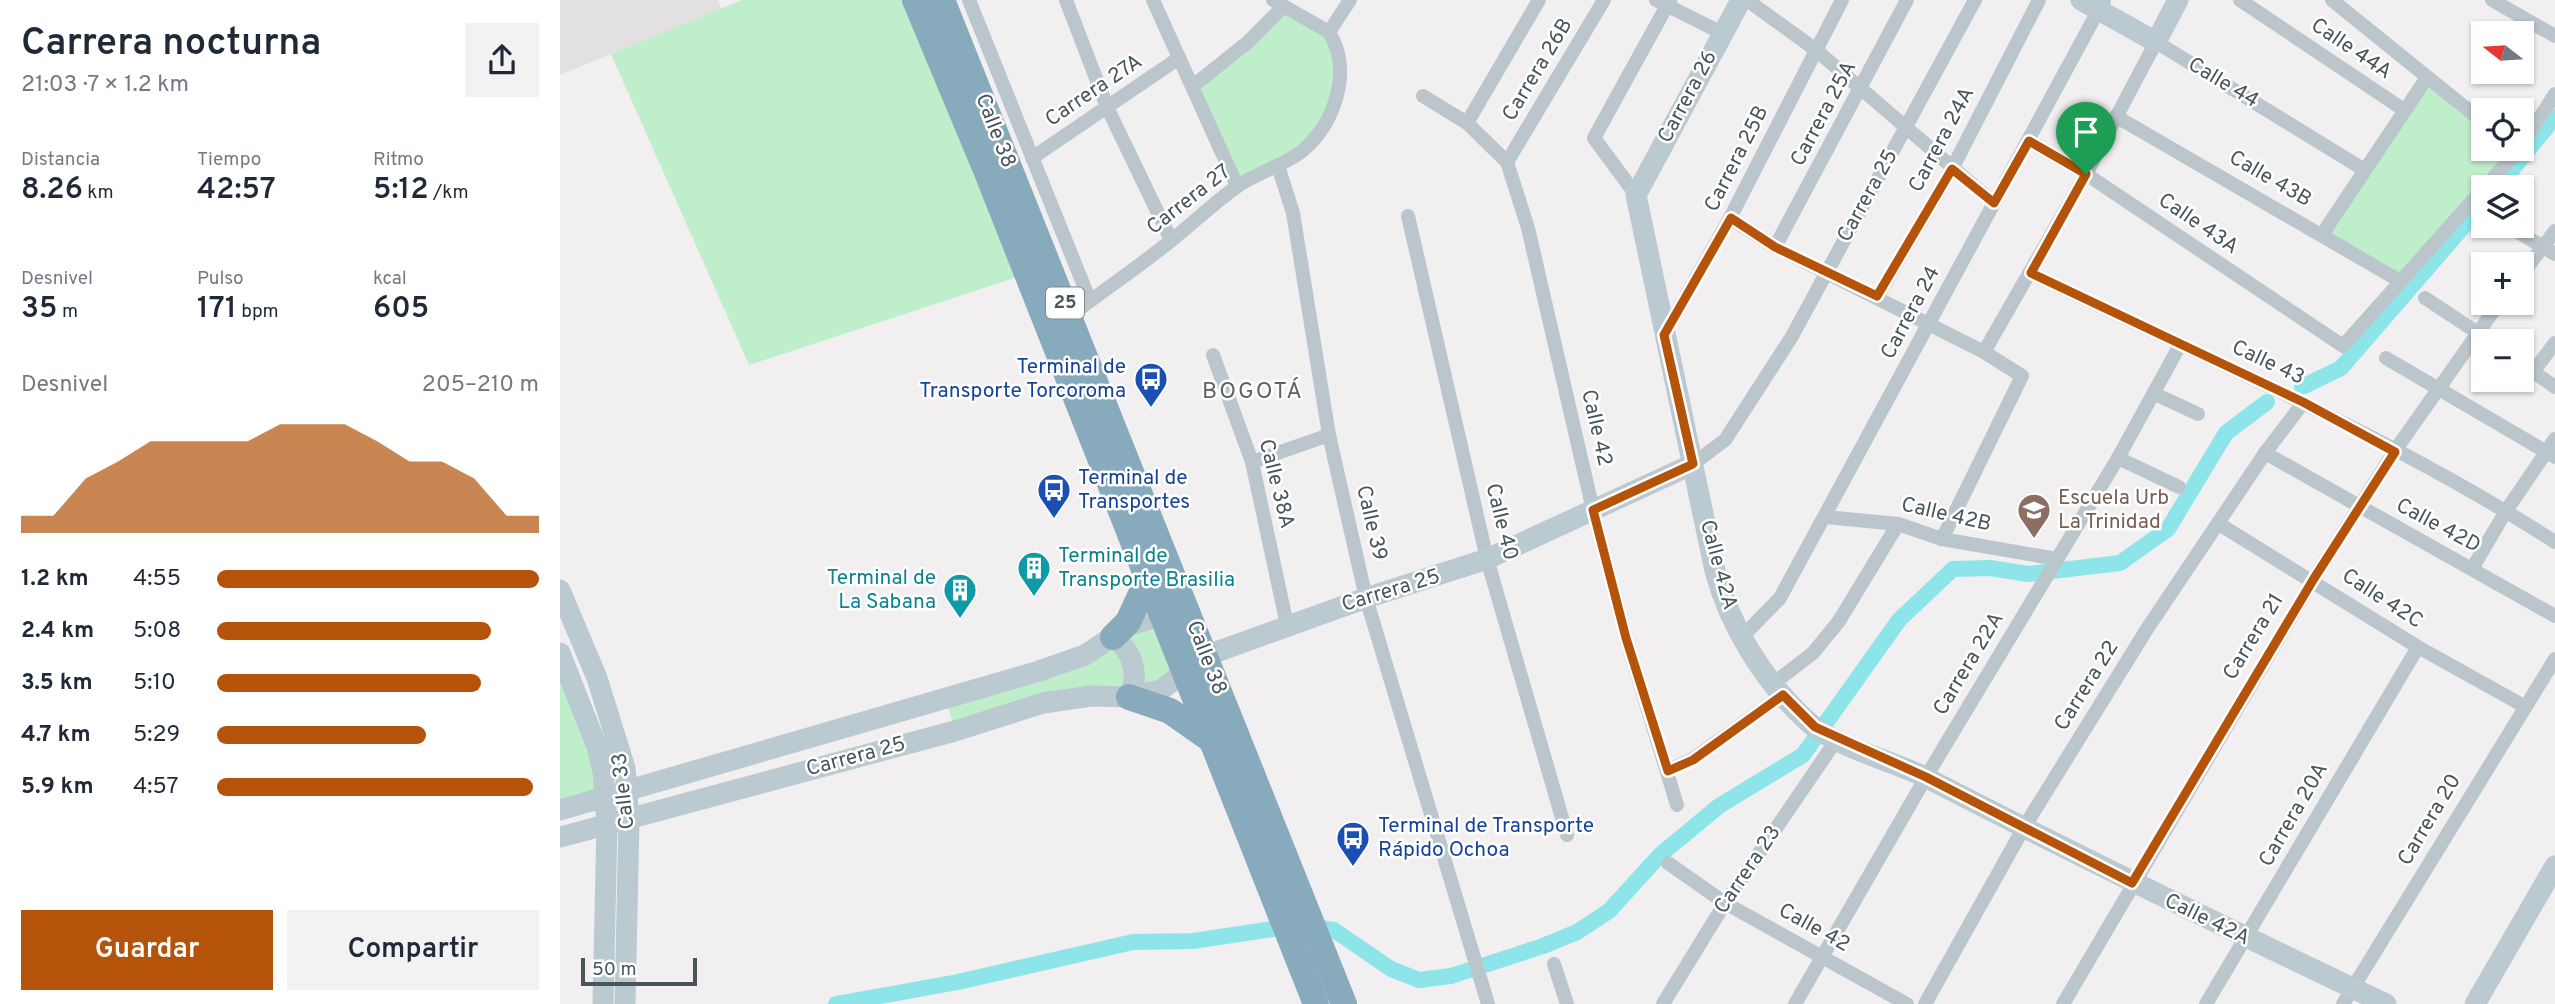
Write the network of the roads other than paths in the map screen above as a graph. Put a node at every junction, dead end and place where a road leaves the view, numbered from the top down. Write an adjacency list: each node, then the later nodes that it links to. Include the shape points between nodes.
1 (915, 0): 106 (highway, Calle 38 / 25)
2 (942, 0): 67 (highway, Calle 38 / 25)
3 (969, 0): 41 (street)
4 (1066, 0): 33 (street)
5 (1153, 0): 27 (street)
6 (1350, 0): 22 (street)
7 (1539, 0): 37 (street)
8 (1604, 0): 43 (street, Carrera 26B)
9 (1741, 0): 23 (street, Carrera 26)
10 (1747, 0): 26 (street)
11 (1842, 0): 26 (street, Carrera 25B)
12 (1907, 0): 30 (street, Carrera 25A)
13 (1975, 0): 39 (street, Carrera 25)
14 (2039, 0): 45 (street, Carrera 24A)
15 (2178, 0): 25 (street)
16 (2240, 0): 34 (street, Calle 44A)
17 (2332, 0): 28 (street)
18 (2492, 0): 24 (street)
19 (1664, 2): 23 (street); 50 (street, Calle 42A, via 1594,138)
20 (2095, 3): 25 (street, Calle 44); 40 (street, Carrera 24)
21 (1277, 4): 22 (street); 29 (street, via 1248,42)
22 (1329, 32): 44 (street, Carrera 27, via 1341,65 1333,109 1301,151)
23 (1722, 33): 50 (street, Carrera 26)
24 (2555, 36)
25 (2156, 42): 36 (street); 46 (street, Calle 44)
26 (1816, 50): 30 (street); 54 (street, Carrera 25B)
27 (1179, 58): 29 (street); 33 (street, Carrera 27A)
28 (2426, 79): 34 (street); 35 (street)
29 (1193, 86): 49 (street)
30 (1861, 91): 39 (street); 59 (street, Carrera 25A)
31 (2555, 94): 38 (street)
32 (1423, 96): 37 (street, Calle 42)
33 (1107, 107): 41 (street, Carrera 27A); 58 (street)
34 (2404, 110): 46 (street)
35 (2471, 113)
36 (2117, 117): 47 (street); 56 (street, Calle 43B)
37 (1467, 123): 43 (street, Calle 42)
38 (2534, 126)
39 (1906, 128): 45 (street); 62 (street, Carrera 25)
40 (2029, 141): 47 (street, Calle 43A); 52 (street, Carrera 24)
41 (1032, 158): 67 (street)
42 (2508, 161): 48 (street)
43 (1507, 162): 95 (street, Calle 42, via 1528,228)
44 (1278, 166): 49 (street, Carrera 27); 86 (street, Calle 39, via 1293,213)
45 (1952, 169): 52 (street); 65 (street, Carrera 24A)
46 (2363, 169): 56 (street)
47 (2086, 174): 63 (street); 64 (street, Calle 43A, via 2343,346)
48 (2495, 175)
49 (1237, 186): 58 (street, Carrera 27)
50 (1636, 195): 72 (street, Calle 42A)
51 (2471, 202): 64 (street)
52 (1994, 203): 69 (street, Carrera 24)
53 (1408, 216): 102 (street, Calle 40)
54 (1731, 218): 59 (street); 72 (street, Carrera 25B)
55 (2555, 231): 60 (street)
56 (2323, 233): 64 (street, Calle 43B)
57 (2528, 238): 60 (street)
58 (1171, 240): 67 (street, Carrera 27)
59 (1775, 247): 62 (street)
60 (2549, 250): 61 (street)
61 (2534, 263)
62 (1825, 272): 65 (street); 92 (street, Carrera 25, via 1791,338 1725,440)
63 (2031, 273): 75 (street, Calle 43); 76 (street)
64 (2400, 281)
65 (1877, 296): 69 (street)
66 (2425, 298): 70 (street)
67 (1080, 308): 109 (highway, Calle 38 / 25)
68 (2490, 315): 71 (street, Carrera 21)
69 (1929, 323): 76 (street); 97 (street, Carrera 24)
70 (2472, 329)
71 (2479, 329)
72 (1664, 335): 92 (street, Calle 42A)
73 (2471, 341): 82 (street, Carrera 21)
74 (2555, 343): 79 (street)
75 (2180, 345): 83 (street, Carrera 22A); 84 (street, Calle 43)
76 (1984, 352): 100 (street, via 2019,373 2021,380)
77 (1213, 355): 91 (street, Calle 38A)
78 (2386, 358): 82 (street)
79 (2534, 362)
80 (2534, 372): 81 (street)
81 (2555, 387)
82 (2438, 388): 87 (street); 88 (street, Carrera 21)
83 (2155, 394): 85 (street); 90 (street, Carrera 22A)
84 (2303, 402): 88 (street, Calle 43); 89 (street, Carrera 22)
85 (2198, 414)
86 (1329, 435): 91 (street); 108 (street, Calle 39)
87 (2552, 449): 96 (street)
88 (2395, 452): 94 (street, Carrera 21); 96 (street, Calle 43)
89 (2265, 453): 94 (street, Calle 42D); 99 (street, Carrera 22)
90 (2118, 458): 93 (street); 103 (street, Carrera 22A)
91 (1252, 462): 112 (street, Calle 38A)
92 (1693, 464): 95 (street, Carrera 25); 114 (street, Calle 42A, via 1721,593)
93 (2179, 487)
94 (2358, 508): 104 (street, Calle 42D); 105 (street, Carrera 21)
95 (1593, 510): 102 (street, Carrera 25); 125 (street, Calle 42, via 1626,638)
96 (2506, 511): 101 (street, Calle 43); 104 (street)
97 (1826, 517): 98 (street, Calle 42B); 114 (street, Carrera 24, via 1780,598)
98 (1898, 524): 100 (street, Calle 42B); 120 (street, via 1839,621)
99 (2219, 524): 105 (street, Calle 42C); 133 (street, Carrera 22, via 2147,629)
100 (1942, 539): 103 (street, Calle 42B)
101 (2555, 542)
102 (1487, 559): 108 (street, Carrera 25); 134 (street, Calle 40)
103 (2055, 561): 126 (street, Carrera 22A)
104 (2473, 568): 110 (street, Calle 42D)
105 (2313, 580): 115 (street, Calle 42C); 138 (street, Carrera 21)
106 (1147, 581): 111 (highway, Calle 38 / 25); 113 (highway, via 1128,622)
107 (560, 590): 127 (street, Calle 33, via 618,741)
108 (1366, 598): 112 (street, Carrera 25); 150 (street, Calle 39)
109 (1186, 607): 111 (street, Carrera 25); 117 (highway, Calle 38 / 25)
110 (2555, 616)
111 (1162, 617): 113 (street, Carrera 25, via 1130,625); 119 (highway, Calle 38 / 25)
112 (1287, 625): 117 (street, Carrera 25)
113 (1113, 637): 121 (street, via 1126,649 1134,670); 127 (street, Carrera 25, via 1085,655 1036,672)
114 (1742, 638): 120 (street, Calle 42A)
115 (2417, 647): 122 (street, Calle 42C); 141 (street, Carrera 20A)
116 (560, 653): 128 (street, Calle 33, via 597,747)
117 (1205, 656): 119 (street, Carrera 25); 140 (highway, Calle 38 / 25)
118 (2555, 659): 122 (street, Carrera 20)
119 (1184, 672): 121 (street, Carrera 25, via 1161,690); 124 (highway, Calle 38 / 25)
120 (1778, 689): 123 (street, Calle 42A, via 1805,719); 125 (street, via 1693,760)
121 (1129, 697): 124 (highway, via 1170,711); 131 (street, Carrera 25, via 1091,696 1042,703)
122 (2524, 706): 145 (street, Carrera 20)
123 (1832, 736): 126 (street, Calle 42A); 139 (street, Carrera 23)
124 (1210, 740): 140 (highway, Calle 38 / 25)
125 (1668, 771): 129 (street, Calle 42)
126 (1926, 777): 133 (street, Calle 42A); 143 (street, Carrera 22A)
127 (626, 791): 128 (street, Carrera 25); 131 (street, Calle 33)
128 (606, 797): 130 (street, Carrera 25); 132 (street, Calle 33)
129 (1677, 805)
130 (560, 810)
131 (629, 820): 132 (street, Carrera 25); 147 (street, Calle 33)
132 (607, 824): 135 (street, Carrera 25); 146 (street, Calle 33)
133 (2023, 830): 138 (street, Calle 42A); 155 (street, Carrera 22)
134 (1567, 835)
135 (560, 837)
136 (1668, 863): 139 (street, Calle 42)
137 (2555, 866): 159 (street)
138 (2132, 883): 141 (street, Calle 42A); 156 (street, Carrera 21)
139 (1725, 903): 143 (street, Calle 42); 152 (street, Carrera 23)
140 (1292, 909): 142 (highway, Calle 38 / 25)
141 (2245, 939): 145 (street, Calle 42A); 157 (street, Carrera 20A)
142 (1305, 943): 148 (highway, Calle 38 / 25); 149 (highway, Calle 38 / 25)
143 (1822, 957): 153 (street, Carrera 22A); 154 (street, Calle 42)
144 (1555, 964): 151 (street)
145 (2348, 996): 158 (street, Calle 42A)
146 (603, 1004)
147 (625, 1004)
148 (1315, 1004)
149 (1345, 1004)
150 (1488, 1004)
151 (1567, 1004)
152 (1662, 1004)
153 (1795, 1004)
154 (1907, 1004)
155 (1925, 1004)
156 (2063, 1004)
157 (2206, 1004)
158 (2386, 1004)
159 (2475, 1004)

